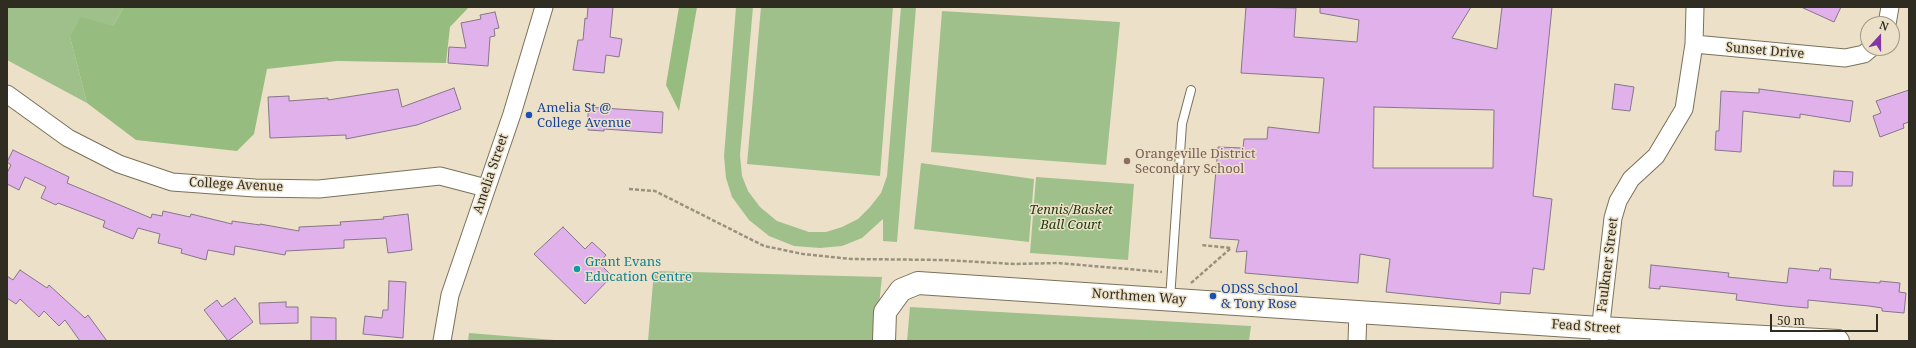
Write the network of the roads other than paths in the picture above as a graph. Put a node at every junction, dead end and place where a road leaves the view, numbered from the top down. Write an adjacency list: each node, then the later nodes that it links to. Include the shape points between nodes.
1 (544, 7): 7 (street, Amelia Street, via 512,114)
2 (1696, 7): 3 (street)
3 (1694, 44): 4 (street, Sunset Drive, via 1845,58); 10 (street, Faulkner Street, via 1684,109 1656,156 1631,179 1618,201 1613,218)
4 (1860, 55)
5 (1191, 90): 8 (lane, via 1182,124 1171,273)
6 (7, 94): 7 (street, College Avenue, via 68,138 119,164 172,182 255,188 319,188 440,176)
7 (486, 188): 11 (street, Amelia Street, via 450,295)
8 (1172, 299): 9 (street, Northmen Way); 12 (street, Northmen Way, via 921,283 901,290 885,312)
9 (1358, 311): 10 (street, Fead Street); 13 (street)
10 (1600, 334): 14 (street, Fead Street)
11 (442, 341)
12 (884, 341)
13 (1357, 341)
14 (1838, 341)

